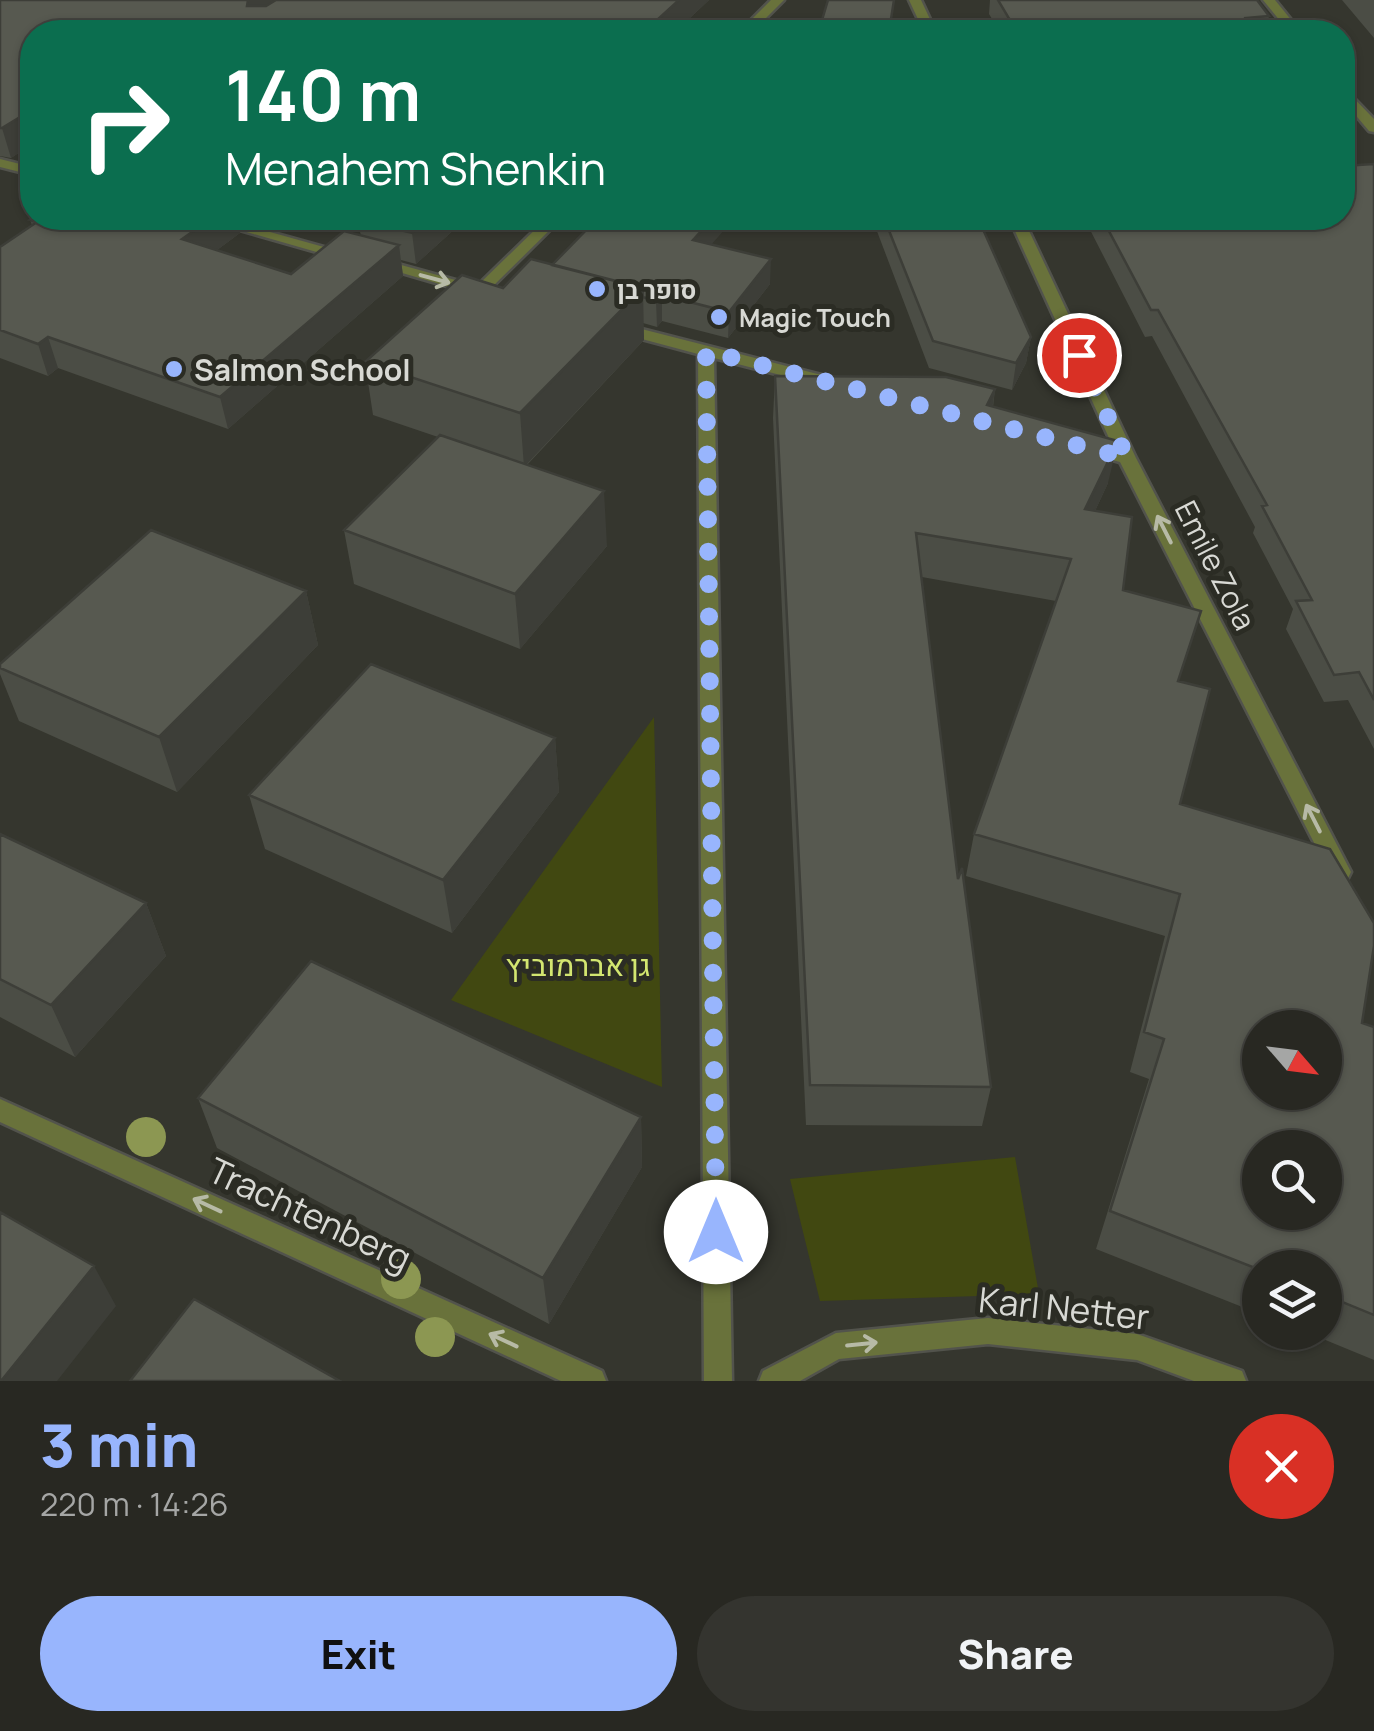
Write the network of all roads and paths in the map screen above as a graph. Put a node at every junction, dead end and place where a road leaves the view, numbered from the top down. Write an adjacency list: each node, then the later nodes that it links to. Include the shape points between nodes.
1 (778, 0): 3 (street)
2 (1269, 0): 4 (street)
3 (757, 20)
4 (1286, 20)
5 (1368, 113): 6 (street)
6 (1374, 128)
7 (250, 230): 10 (street, one-way to 10)
8 (543, 230): 10 (street)
9 (1022, 230): 16 (street, Emile Zola)
10 (480, 291): 11 (street)
11 (498, 296)
12 (593, 321): 13 (street)
13 (706, 351): 14 (street); 20 (street)
14 (838, 385)
15 (1063, 442): 16 (street)
16 (1127, 458): 17 (street, Emile Zola, one-way to 16)
17 (1350, 891)
18 (0, 1110): 19 (street, Trachtenberg, one-way to 18)
19 (592, 1381)
20 (718, 1381)
21 (773, 1381): 22 (street, Karl Netter, one-way to 22, via 836,1346 988,1331 1137,1347)
22 (1232, 1381)

